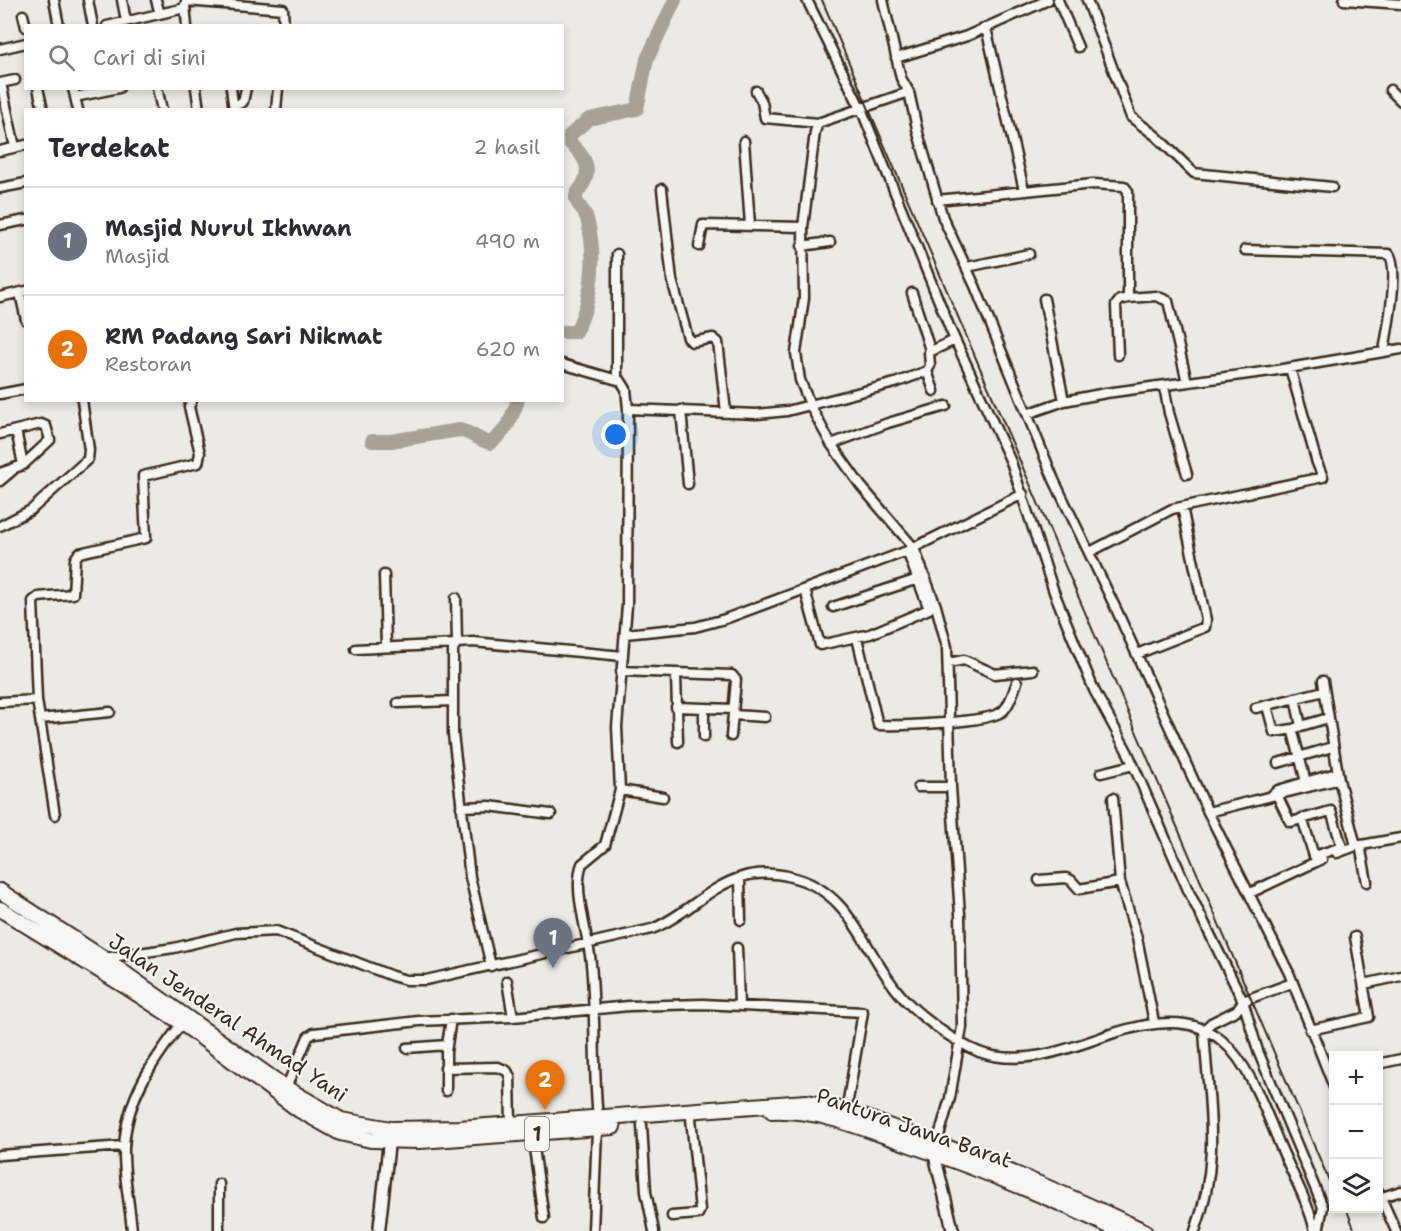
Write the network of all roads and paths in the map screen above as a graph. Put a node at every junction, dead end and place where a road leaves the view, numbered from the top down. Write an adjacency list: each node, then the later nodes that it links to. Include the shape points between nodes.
1 (54, 0): 17 (street)
2 (88, 0): 18 (street)
3 (122, 0): 15 (street)
4 (156, 0): 13 (street)
5 (807, 0): 47 (street)
6 (883, 0): 26 (street)
7 (1048, 0): 22 (street)
8 (1058, 0): 24 (street)
9 (1087, 0): 55 (street, via 1131,117 1194,173)
10 (1344, 0): 12 (street)
11 (186, 3): 13 (street); 20 (street); 21 (street, via 283,9)
12 (1401, 4)
13 (160, 14): 15 (street)
14 (23, 15): 16 (street)
15 (126, 21): 19 (street)
16 (25, 24)
17 (59, 24)
18 (93, 24)
19 (115, 24)
20 (187, 24)
21 (284, 24)
22 (987, 28): 26 (street); 58 (street)
23 (24, 43): 25 (street)
24 (1078, 47)
25 (0, 49)
26 (896, 58): 38 (street)
27 (15, 80): 28 (street)
28 (1, 83): 48 (street)
29 (38, 90): 41 (street)
30 (101, 90): 39 (street)
31 (158, 90): 43 (street)
32 (196, 90): 44 (street)
33 (231, 90): 45 (street)
34 (246, 90): 45 (street, via 243,102)
35 (278, 90): 46 (street)
36 (1390, 90): 40 (street)
37 (756, 92): 49 (street, via 764,117)
38 (909, 92): 47 (street); 59 (street)
39 (74, 93): 42 (street)
40 (1401, 101)
41 (43, 108)
42 (78, 108)
43 (162, 108)
44 (199, 108)
45 (234, 108)
46 (276, 108)
47 (862, 111): 49 (street); 76 (street)
48 (4, 116): 52 (street)
49 (818, 123): 63 (street)
50 (744, 141): 62 (street)
51 (24, 145): 52 (street)
52 (15, 147): 53 (street)
53 (0, 151)
54 (24, 183): 56 (street)
55 (1332, 187)
56 (0, 188)
57 (662, 189): 97 (street, via 672,279 688,338 692,342 713,338 718,342)
58 (1024, 190): 59 (street); 74 (street, via 1093,184 1119,184 1126,188)
59 (937, 200): 70 (street)
60 (24, 220): 61 (street)
61 (0, 225)
62 (750, 225): 63 (street); 65 (street, via 701,225)
63 (803, 227): 66 (street)
64 (830, 242): 66 (street)
65 (699, 246)
66 (802, 246): 94 (street, via 804,298 796,352)
67 (1245, 250): 79 (street, via 1389,255 1393,263)
68 (617, 254): 84 (street)
69 (1029, 254): 70 (street)
70 (967, 267): 98 (street)
71 (23, 292): 73 (street)
72 (912, 293): 78 (street)
73 (0, 297)
74 (1128, 298): 80 (street, via 1116,305); 85 (street, via 1156,296 1168,302)
75 (1044, 299): 90 (street)
76 (955, 340): 78 (street); 108 (street)
77 (1401, 349): 79 (street)
78 (930, 350): 83 (street)
79 (1384, 351): 82 (street)
80 (1118, 355)
81 (564, 365): 84 (street)
82 (1290, 368): 85 (street); 109 (street, via 1323,477)
83 (927, 371): 88 (street); 94 (street)
84 (617, 379): 95 (street, via 627,389)
85 (1187, 382): 86 (street)
86 (1164, 386): 90 (street); 105 (street, via 1168,413)
87 (24, 389): 89 (street)
88 (934, 391)
89 (0, 394)
90 (1064, 401): 98 (street)
91 (82, 402): 110 (street, via 88,459 31,510)
92 (191, 402): 134 (street, via 200,460 143,476 146,538 79,553 75,559 73,594 38,597 33,601)
93 (946, 406): 101 (street)
94 (811, 407): 97 (street, via 770,413); 101 (street)
95 (628, 409): 96 (street); 119 (street)
96 (681, 410): 97 (street); 107 (street)
97 (726, 412)
98 (1027, 414): 112 (street)
99 (16, 430): 100 (street); 102 (street); 102 (street, via 41,424 49,435 48,444)
100 (0, 434)
101 (831, 444): 111 (street)
102 (23, 465): 103 (street)
103 (12, 470): 104 (street); 106 (street)
104 (0, 473)
105 (1188, 474)
106 (0, 481)
107 (688, 484)
108 (1023, 494): 111 (street); 155 (street, via 1054,592 1094,690)
109 (1182, 507): 112 (street, via 1162,513); 124 (street, via 1205,627)
110 (0, 526)
111 (910, 549): 114 (street); 115 (street)
112 (1090, 552): 124 (street)
113 (384, 575): 122 (street)
114 (922, 578): 117 (street); 118 (street)
115 (805, 590): 119 (street, via 711,623); 120 (street, via 820,645)
116 (456, 597): 121 (street)
117 (932, 607): 120 (street); 126 (street, via 944,632)
118 (833, 608)
119 (625, 634): 125 (street)
120 (856, 638): 147 (street, via 878,725)
121 (456, 644): 122 (street); 125 (street, via 473,642); 135 (street)
122 (386, 646): 123 (street)
123 (356, 649)
124 (1137, 654): 166 (street)
125 (623, 656): 128 (street)
126 (948, 663): 127 (street, via 964,660 995,674); 147 (street)
127 (1033, 670)
128 (621, 671): 129 (street); 159 (street, via 617,727)
129 (676, 675): 139 (street); 143 (street, via 732,675 736,680)
130 (1323, 681): 171 (street, via 1339,780)
131 (1017, 682): 147 (street, via 1000,713)
132 (1320, 692): 133 (street)
133 (1295, 698): 138 (street); 148 (street)
134 (37, 700): 136 (street); 145 (street)
135 (453, 701): 137 (street); 163 (street)
136 (0, 702)
137 (398, 703)
138 (1267, 706): 141 (street); 148 (street, via 1274,732)
139 (676, 707): 140 (street); 151 (street)
140 (704, 708): 143 (street); 150 (street)
141 (1256, 708)
142 (110, 712): 145 (street)
143 (733, 712): 144 (street); 149 (street)
144 (765, 717)
145 (40, 719): 168 (street)
146 (1325, 719): 148 (street)
147 (948, 722): 158 (street)
148 (1297, 727): 153 (street)
149 (731, 736)
150 (704, 737)
151 (678, 742)
152 (1329, 748): 153 (street)
153 (1299, 757): 154 (street); 160 (street, via 1307,784)
154 (1278, 763)
155 (1133, 765): 156 (street); 189 (street)
156 (1101, 773)
157 (918, 787): 158 (street)
158 (951, 787): 198 (street, via 960,914)
159 (620, 790): 161 (street); 181 (street, via 605,845 580,870)
160 (1274, 794): 166 (street); 169 (street, via 1288,821)
161 (663, 797)
162 (1113, 798): 174 (street)
163 (461, 807): 167 (street, via 489,806); 184 (street, via 474,903)
164 (1342, 808): 165 (street)
165 (1331, 811): 169 (street); 169 (street, via 1342,847 1317,856 1313,855)
166 (1208, 812): 177 (street)
167 (551, 814)
168 (55, 815)
169 (1302, 818)
170 (1401, 838): 171 (street)
171 (1358, 846): 175 (street); 177 (street, via 1312,862)
172 (740, 878): 179 (street); 181 (street, via 710,892 666,923); 198 (street, via 780,874 823,890 854,922 898,993)
173 (1039, 880): 174 (street, via 1066,878 1079,889)
174 (1120, 882): 194 (street, via 1137,938)
175 (1367, 882)
176 (0, 891): 183 (highway, Jalan Jenderal Ahmad Yani / 1)
177 (1250, 893): 187 (street)
178 (2, 912): 195 (highway, Pantura Jawa Barat / 1)
179 (741, 920)
180 (1355, 937): 188 (street)
181 (588, 943): 184 (street); 191 (street)
182 (737, 948): 190 (street)
183 (103, 958): 184 (street, via 174,948 236,933 276,931 406,980 426,980); 205 (highway, Jalan Jenderal Ahmad Yani / 1)
184 (491, 966)
185 (1401, 976): 188 (street)
186 (507, 981): 192 (street)
187 (1293, 983): 189 (street); 197 (street)
188 (1364, 984): 197 (street, via 1369,1017)
189 (1243, 1001): 196 (street, via 1236,1010); 232 (street, via 1258,1051 1323,1207)
190 (739, 1005): 191 (street, via 629,1006); 207 (street, via 863,1012)
191 (592, 1011): 192 (street); 210 (street)
192 (513, 1017): 193 (street)
193 (451, 1019): 199 (street); 205 (street, via 310,1035)
194 (1154, 1022): 196 (street); 198 (street, via 1046,1055 993,1055)
195 (182, 1023): 213 (highway, Pantura Jawa Barat / 1, via 318,1123 355,1138); 214 (street, via 138,1086)
196 (1204, 1030): 231 (street, via 1212,1151); 232 (street, via 1232,1049 1253,1079)
197 (1310, 1030): 204 (street)
198 (960, 1042): 215 (street)
199 (447, 1045): 200 (street); 203 (street)
200 (407, 1048)
201 (1401, 1059): 202 (street)
202 (1383, 1063)
203 (445, 1068): 206 (street); 209 (street, via 498,1067 507,1071)
204 (1329, 1071)
205 (286, 1088): 213 (highway, Jalan Jenderal Ahmad Yani / 1, via 340,1120)
206 (446, 1091)
207 (846, 1112): 210 (highway, Jalan Jenderal Ahmad Yani / 1, via 791,1101); 215 (highway, Jalan Jenderal Ahmad Yani / 1)
208 (691, 1118): 211 (highway, Pantura Jawa Barat / 1); 215 (highway, Pantura Jawa Barat / 1, via 764,1111 803,1112); 221 (street, via 700,1210 698,1214)
209 (511, 1124): 210 (highway, Jalan Jenderal Ahmad Yani / 1); 213 (highway, Jalan Jenderal Ahmad Yani / 1)
210 (598, 1124): 211 (highway, Pantura Jawa Barat / 1); 212 (highway, Pantura Jawa Barat / 1); 226 (street)
211 (642, 1125): 227 (street, via 646,1192)
212 (532, 1134): 213 (highway, Pantura Jawa Barat / 1); 222 (street)
213 (390, 1135): 225 (street)
214 (124, 1146): 216 (street); 223 (street)
215 (936, 1148): 228 (street); 229 (highway, Pantura Jawa Barat / 1); 230 (highway, Jalan Jenderal Ahmad Yani / 1, via 1019,1174)
216 (0, 1155)
217 (219, 1184): 224 (street)
218 (1401, 1191): 219 (street)
219 (1383, 1194)
220 (1383, 1201): 233 (street)
221 (672, 1216)
222 (544, 1218)
223 (132, 1231)
224 (219, 1231)
225 (379, 1231)
226 (593, 1231)
227 (654, 1231)
228 (953, 1231)
229 (1119, 1231)
230 (1144, 1231)
231 (1195, 1231)
232 (1317, 1231)
233 (1396, 1231)

